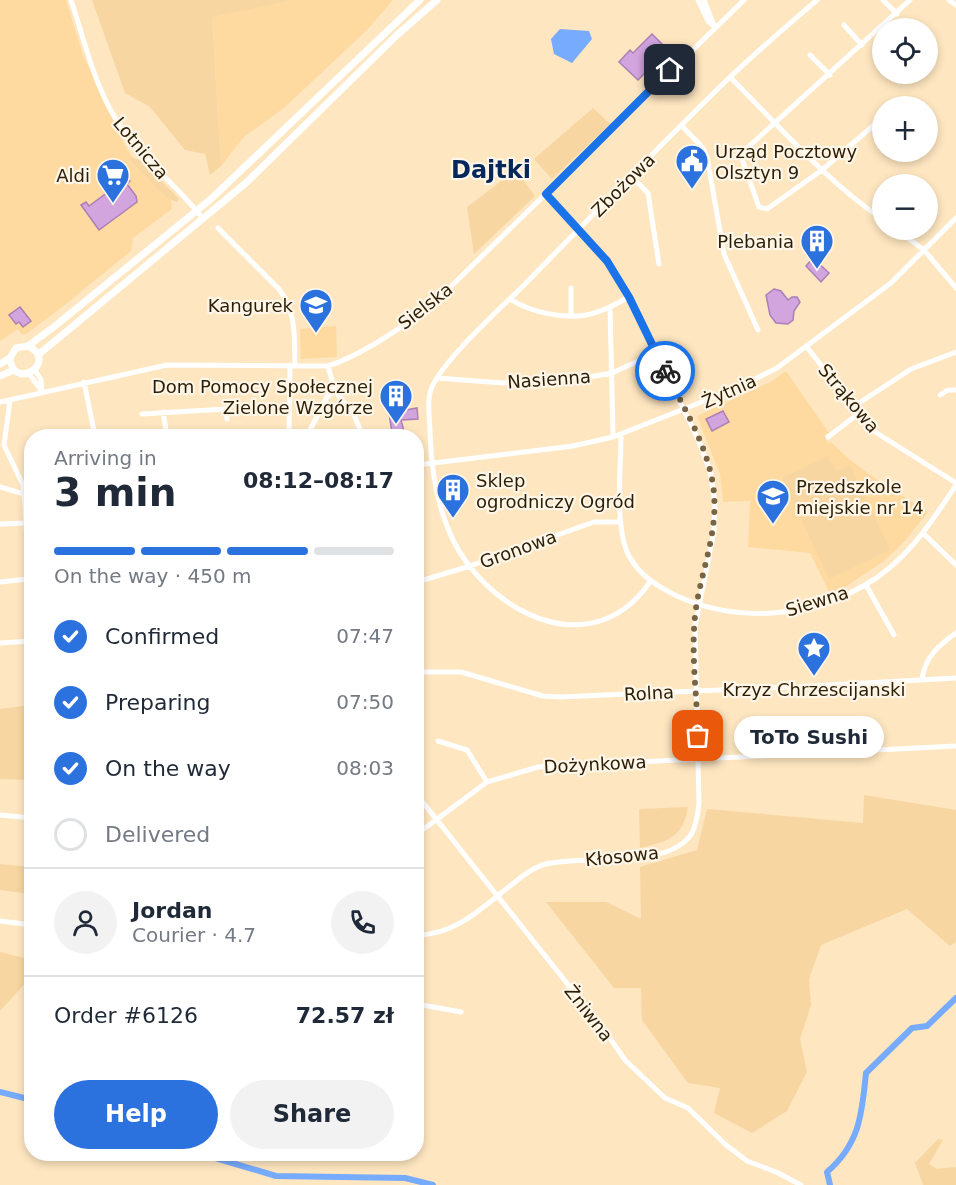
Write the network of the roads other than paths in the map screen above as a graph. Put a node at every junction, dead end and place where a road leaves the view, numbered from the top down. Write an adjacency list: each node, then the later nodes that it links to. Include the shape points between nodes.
1 (71, 0): 25 (street, Lotnicza, via 100,91 112,114 141,154)
2 (420, 0): 25 (main road)
3 (437, 0): 28 (main road, via 247,182)
4 (698, 0): 14 (street)
5 (704, 0): 14 (street)
6 (744, 0): 14 (street, Sielska)
7 (817, 0): 18 (street, Zbożowa)
8 (883, 0): 12 (street)
9 (910, 0): 12 (street)
10 (950, 0): 11 (street)
11 (956, 5)
12 (897, 14): 15 (street)
13 (844, 25): 15 (street)
14 (714, 27): 24 (street, Sielska)
15 (862, 45): 17 (street)
16 (810, 55): 17 (street)
17 (830, 75): 19 (street)
18 (730, 77): 19 (street); 20 (street, Zbożowa)
19 (776, 123): 22 (street); 22 (street, via 743,154 759,207 768,208)
20 (682, 126): 23 (street, Zbożowa); 40 (street, via 707,157 724,254)
21 (872, 127): 22 (street)
22 (822, 170): 26 (street)
23 (632, 176): 30 (street, Zbożowa); 33 (street, via 648,193)
24 (546, 194): 30 (street, Kłosowa); 49 (street, Sielska, via 433,304)
25 (197, 211): 28 (street, Lotnicza); 41 (main road)
26 (872, 212)
27 (956, 218): 32 (street, Żytnia)
28 (203, 219): 45 (main road)
29 (218, 228): 48 (street, via 287,301 293,321)
30 (579, 229): 36 (street, Kłosowa, via 607,261); 37 (street, Zbożowa)
31 (910, 240): 32 (street)
32 (924, 250): 35 (street); 42 (street, Żytnia, via 891,283)
33 (659, 264)
34 (571, 288): 39 (street)
35 (956, 288)
36 (629, 297): 38 (street); 44 (street, Kłosowa)
37 (510, 299): 39 (street, via 521,306); 54 (street, Zbożowa)
38 (610, 307): 39 (street); 52 (street)
39 (571, 316)
40 (758, 330)
41 (28, 346): 45 (main road); 46 (main road, via 16,348)
42 (807, 346): 62 (street, Strąkowa); 63 (street, Żytnia, via 774,370)
43 (956, 352): 62 (street, via 911,369)
44 (656, 353): 52 (street, Nasienna); 63 (street, Kłosowa)
45 (38, 355): 51 (main road, via 39,363)
46 (10, 358): 47 (main road); 50 (main road)
47 (0, 364)
48 (292, 365): 49 (street, Sielska); 55 (street, Sielska, via 167,364); 70 (street)
49 (328, 366): 58 (street)
50 (14, 370): 51 (main road, via 21,374); 53 (main road)
51 (32, 372): 57 (street)
52 (612, 373): 54 (street, Nasienna, via 503,383); 74 (street)
53 (0, 376)
54 (437, 378): 77 (street, via 429,394)
55 (84, 382): 57 (street, Sielska); 68 (street)
56 (956, 390): 59 (street)
57 (42, 391): 60 (street, Sielska)
58 (335, 391): 71 (street, via 327,397); 72 (street)
59 (940, 395)
60 (10, 400): 61 (street, Sielska); 76 (street)
61 (0, 402)
62 (853, 407): 66 (street, Strąkowa)
63 (684, 410): 73 (street, Żytnia); 93 (street, Kłosowa, via 708,462 715,503 714,531)
64 (163, 412): 65 (street); 67 (street, via 226,409); 69 (street)
65 (142, 414)
66 (858, 414): 75 (street); 79 (street, Strąkowa, via 872,430)
67 (227, 418)
68 (94, 429)
69 (166, 429)
70 (289, 429)
71 (311, 429)
72 (360, 429)
73 (621, 434): 74 (street, Żytnia); 82 (street, Siewna)
74 (613, 437): 77 (street, Żytnia, via 573,446)
75 (828, 437)
76 (2, 446): 81 (street)
77 (431, 463): 78 (street, Żytnia); 87 (street, via 442,513)
78 (424, 464)
79 (956, 484): 85 (street, Siewna)
80 (0, 487): 81 (street)
81 (24, 494)
82 (620, 522): 87 (street, Gronowa, via 594,522); 91 (street, Siewna, via 629,555)
83 (24, 523): 84 (street)
84 (0, 524)
85 (923, 534): 86 (street); 92 (street, Siewna, via 901,558)
86 (956, 565)
87 (470, 566): 89 (street, Gronowa); 91 (street, via 514,606 556,624 592,623 608,618 625,609)
88 (24, 579): 90 (street)
89 (424, 580)
90 (0, 582)
91 (650, 582): 93 (street, Siewna)
92 (866, 585): 93 (street, Siewna, via 823,603 775,613 735,613); 95 (street)
93 (698, 605): 101 (street, Kłosowa)
94 (956, 633): 100 (street, via 930,656)
95 (894, 635)
96 (24, 642): 97 (street)
97 (0, 643)
98 (424, 672): 101 (street, Rolna, via 461,672 543,696)
99 (956, 678): 100 (street, Rolna)
100 (922, 679): 101 (street, Rolna)
101 (697, 690): 104 (street, Kłosowa)
102 (438, 741): 105 (street, via 467,750)
103 (956, 746): 104 (street, Dożynkowa)
104 (699, 759): 105 (street, Dożynkowa, via 538,767); 111 (street, Kłosowa, via 699,804 693,831 673,849 646,857 545,864)
105 (487, 782): 109 (street, Dożynkowa)
106 (424, 803): 109 (street, Żniwna)
107 (0, 814): 108 (street)
108 (24, 817)
109 (436, 818): 110 (street, Dożynkowa); 111 (street, Żniwna)
110 (424, 828)
111 (497, 896): 114 (street, Kłosowa, via 461,924); 117 (street, Żniwna, via 625,1060 665,1098 688,1108 747,1161)
112 (0, 921): 113 (street)
113 (24, 924)
114 (424, 934)
115 (424, 1005): 116 (street)
116 (461, 1012)
117 (801, 1185)

